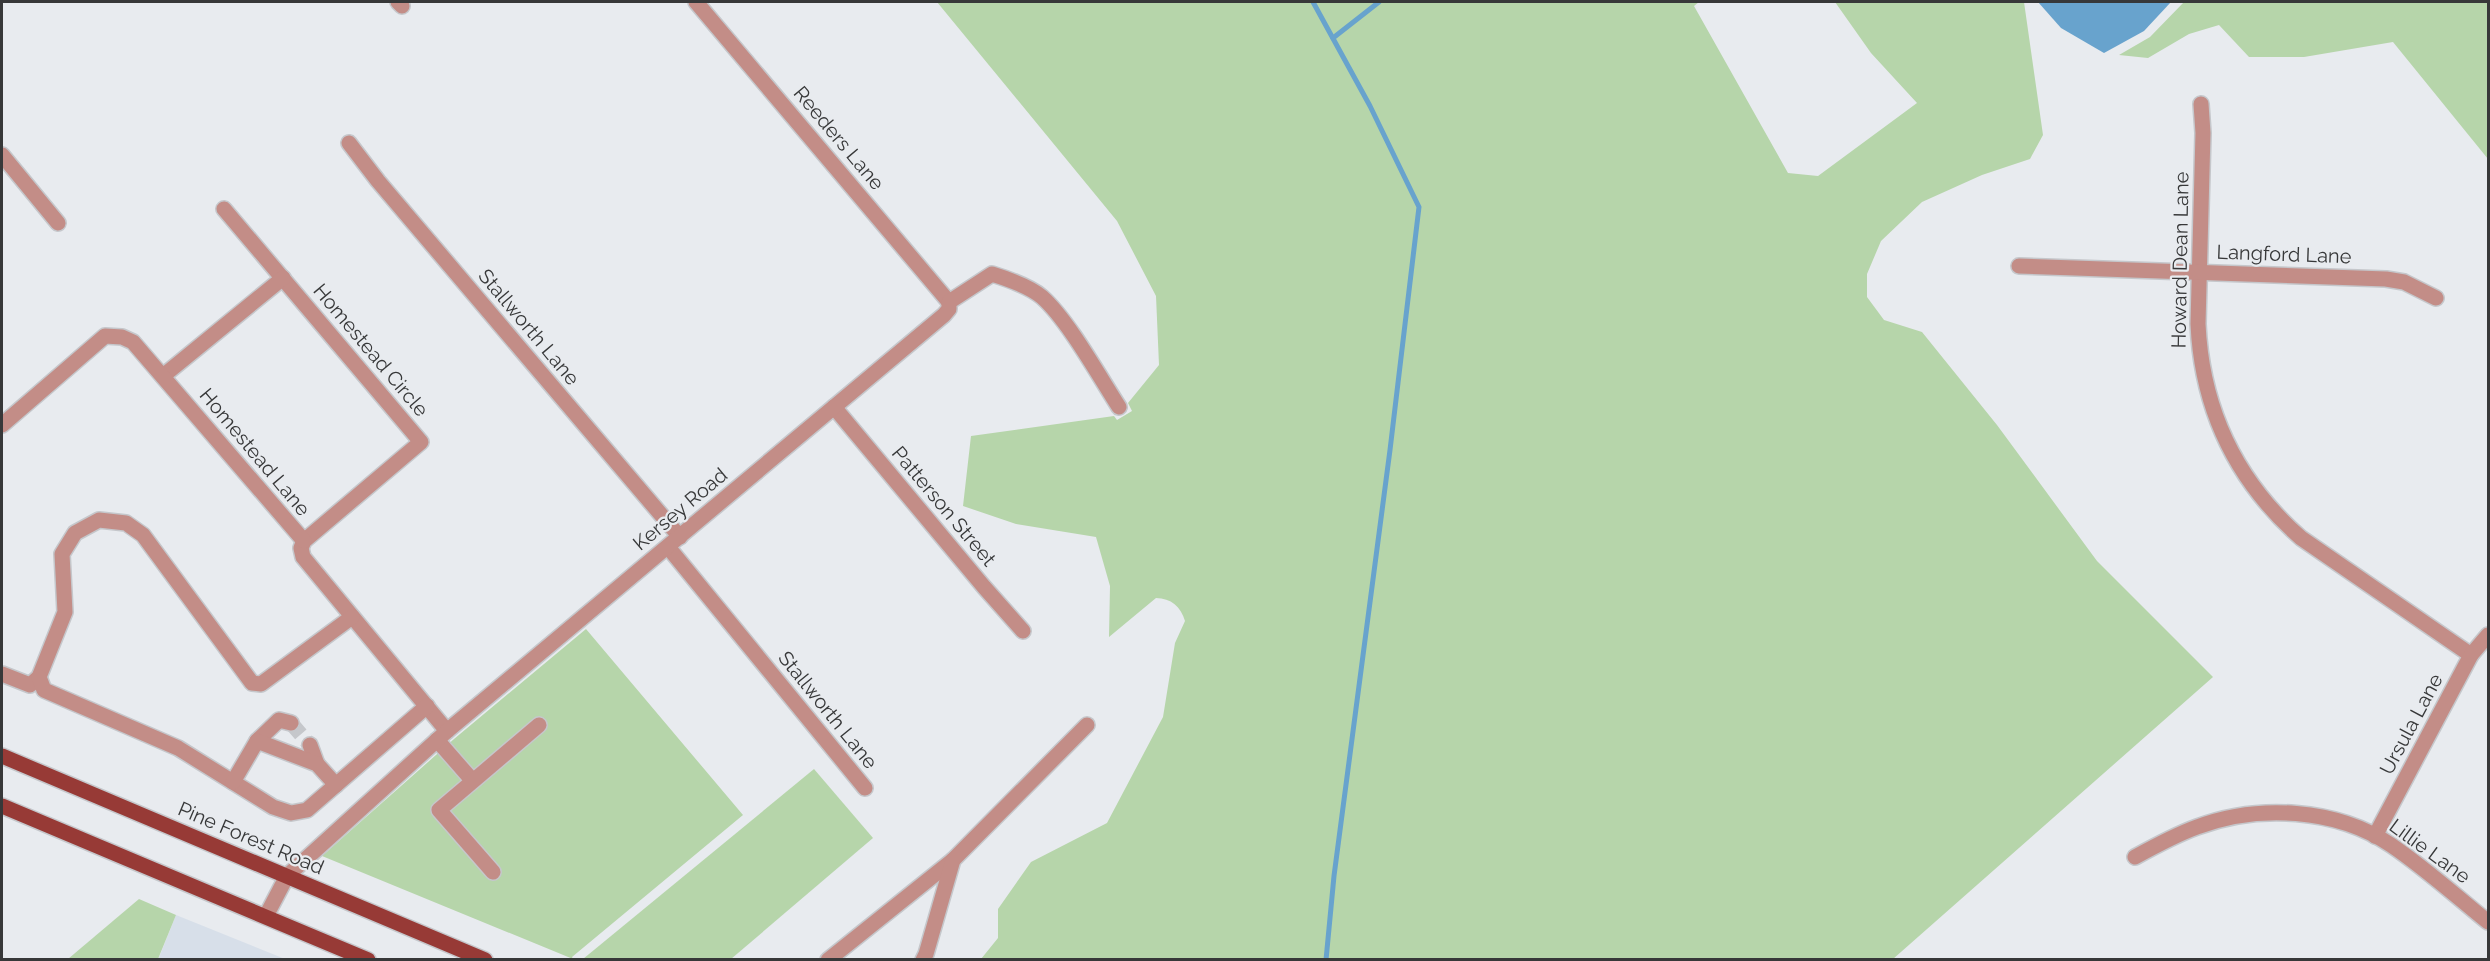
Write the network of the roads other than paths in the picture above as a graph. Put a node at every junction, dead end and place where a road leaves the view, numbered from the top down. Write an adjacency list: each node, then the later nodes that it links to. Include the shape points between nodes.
1 (696, 2): 11 (street, Reeders Lane)
2 (2201, 104): 8 (street, Howard Dean Lane)
3 (349, 143): 16 (street, Stallworth Lane)
4 (2, 155): 6 (street)
5 (225, 209): 9 (street, Homestead Circle)
6 (58, 223)
7 (2019, 266): 8 (street, Langford Lane)
8 (2199, 272): 10 (street, Langford Lane, via 2386,279 2404,282); 22 (street, Howard Dean Lane, via 2202,374 2223,434 2255,490 2301,538)
9 (283, 278): 12 (street); 17 (street, Homestead Circle, via 421,442)
10 (2436, 298)
11 (949, 302): 13 (street, Kersey Road, via 944,315); 14 (street, Kersey Road, via 992,274 1041,296 1065,324)
12 (163, 376): 15 (street, Homestead Lane, via 134,342 105,336); 17 (street, Homestead Lane)
13 (834, 407): 16 (street, Kersey Road); 20 (street, Patterson Street)
14 (1119, 407)
15 (2, 425)
16 (680, 537): 18 (street, Kersey Road)
17 (304, 542): 19 (street, Homestead Lane, via 303,557)
18 (668, 547): 29 (street, Kersey Road); 37 (street, Stallworth Lane)
19 (352, 617): 24 (street, via 261,684 252,683 143,535 126,523 99,520 75,533 62,554 65,612); 25 (street, Homestead Lane)
20 (1023, 631)
21 (2488, 635): 22 (street, Ursula Lane)
22 (2471, 655): 39 (street, Ursula Lane)
23 (2, 674): 24 (street, via 30,685)
24 (39, 677): 35 (street, via 44,690 160,739)
25 (427, 706): 29 (street, Homestead Lane); 36 (street)
26 (291, 723): 30 (street, via 279,720)
27 (1087, 724): 41 (street)
28 (538, 725): 34 (street)
29 (442, 735): 34 (street, Homestead Lane); 43 (street, Kersey Road)
30 (257, 741): 33 (street); 35 (street)
31 (310, 745): 33 (street)
32 (2, 756): 43 (main road, Pine Forest Road)
33 (317, 764): 36 (street)
34 (472, 780): 42 (street, via 439,810)
35 (233, 782): 36 (street, via 273,807 291,813 308,810)
36 (336, 785)
37 (865, 788)
38 (2, 806): 44 (main road)
39 (2375, 836): 40 (street, Lillie Lane, via 2318,817 2256,814 2196,827); 45 (street, Lillie Lane)
40 (2135, 857)
41 (953, 860): 48 (street); 49 (street)
42 (492, 872)
43 (286, 876): 44 (street, Kersey Road); 47 (main road, Pine Forest Road)
44 (266, 916): 46 (main road)
45 (2488, 922)
46 (368, 960)
47 (485, 960)
48 (828, 960)
49 (922, 960)

